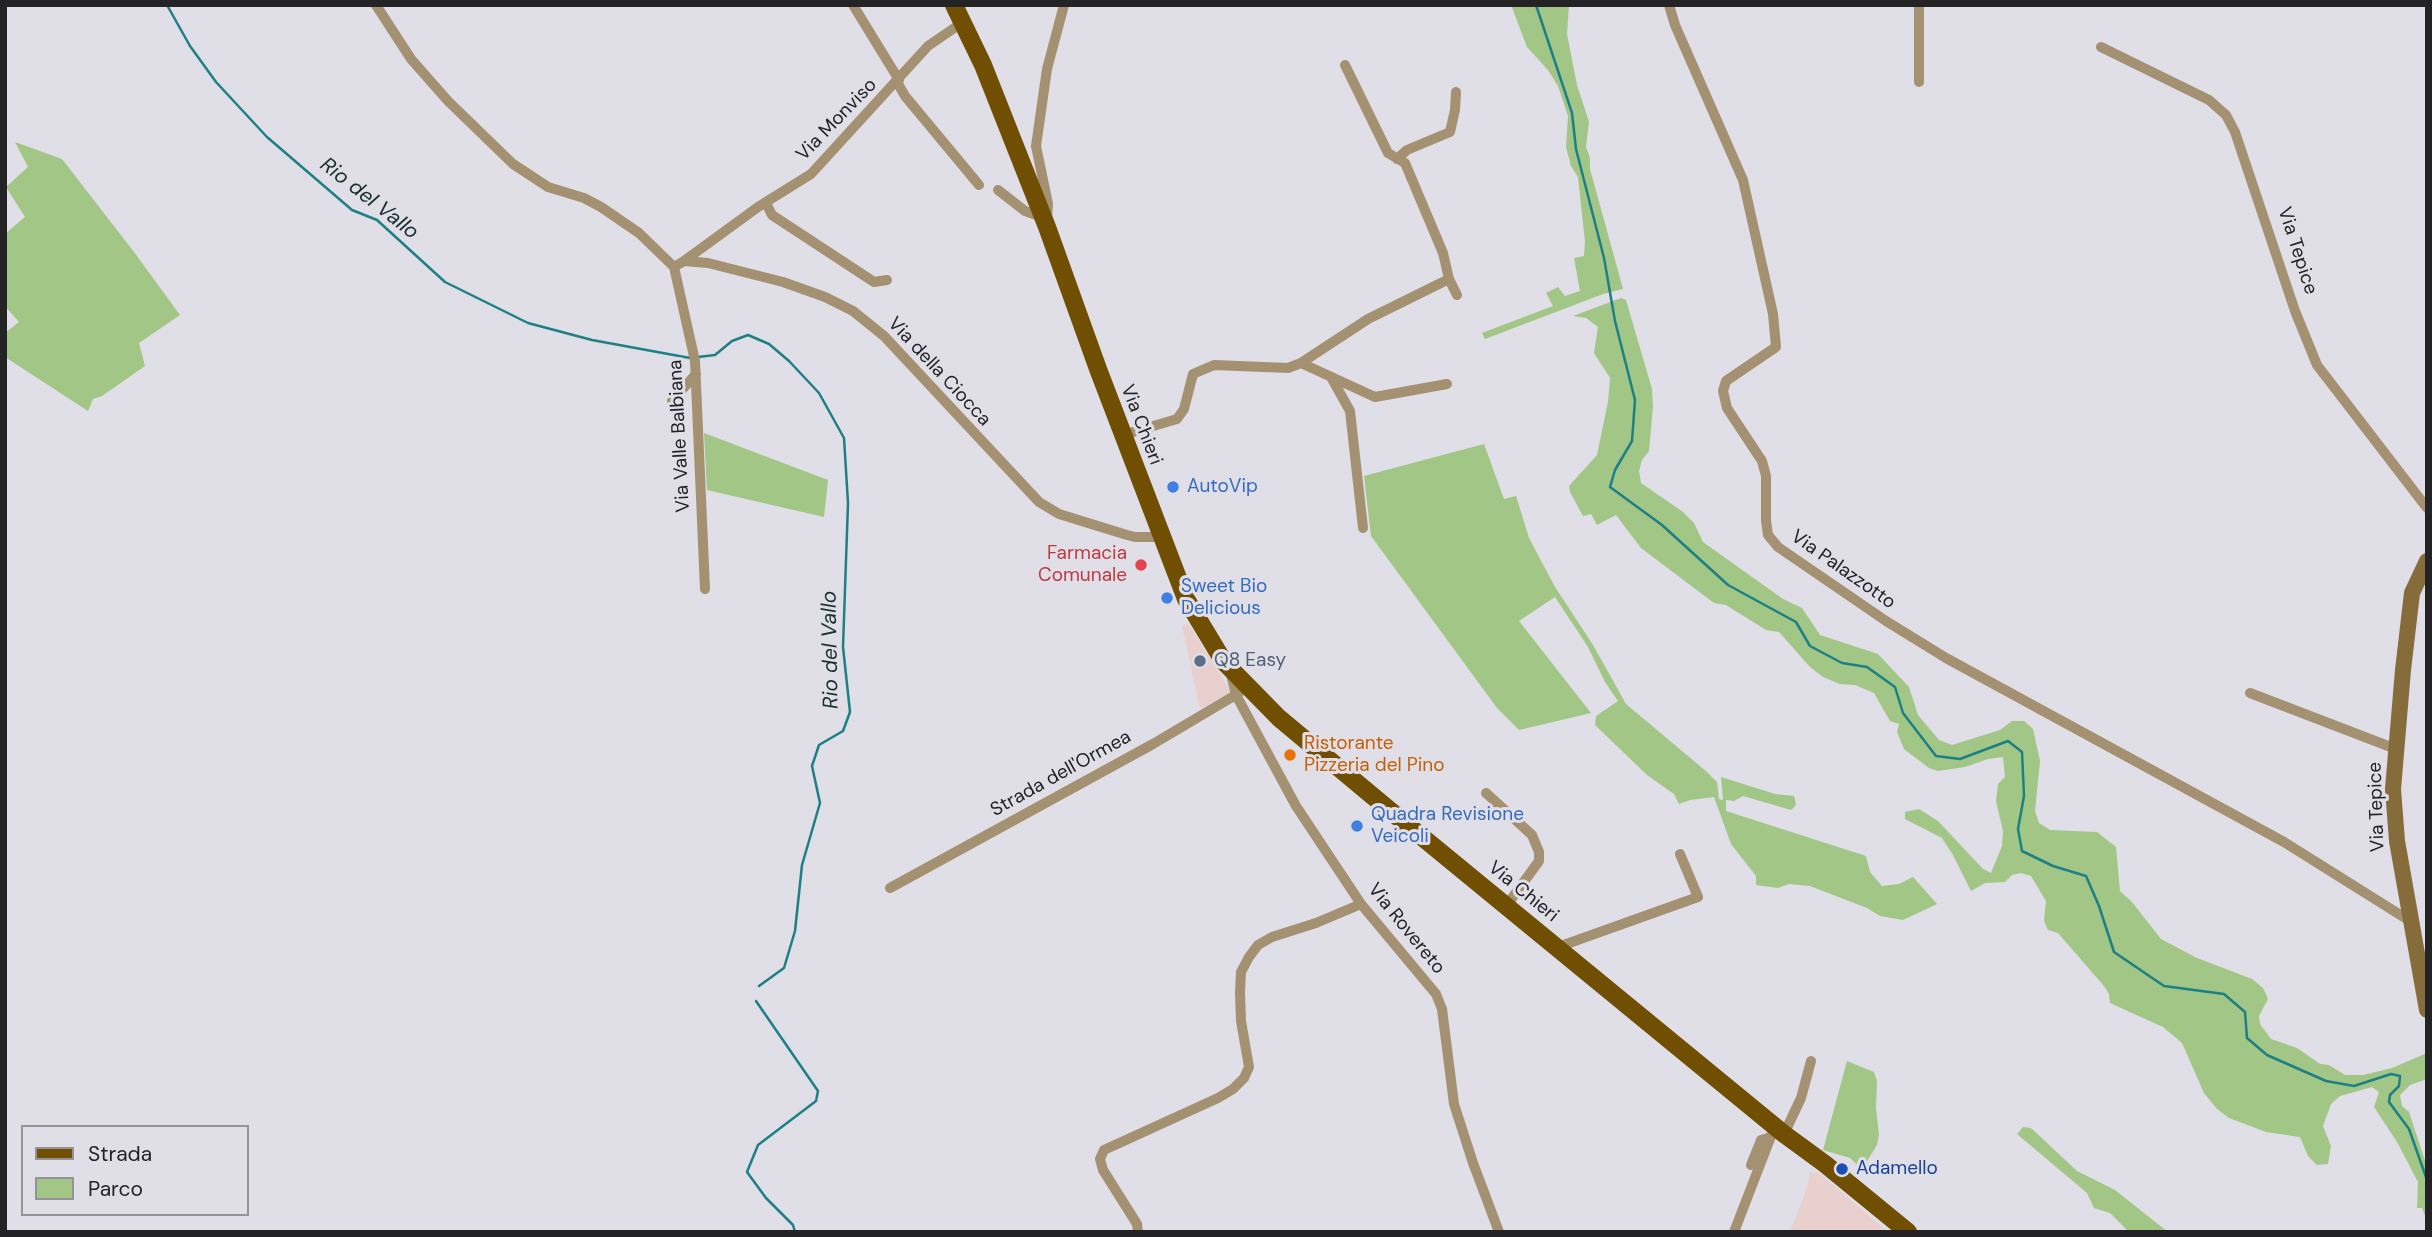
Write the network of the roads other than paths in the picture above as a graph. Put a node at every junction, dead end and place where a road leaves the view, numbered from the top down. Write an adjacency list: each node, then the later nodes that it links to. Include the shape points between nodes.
1 (376, 5): 18 (street, via 411,59 513,164 548,187 601,207)
2 (853, 5): 10 (street, Via Monviso)
3 (954, 5): 7 (main road, Via Chieri)
4 (1064, 5): 17 (street, via 1036,146 1048,204)
5 (1669, 5): 41 (street, Via Palazzotto, via 1743,180 1773,314 1776,346 1726,381 1723,391 1727,408 1762,461 1768,535 1778,547 1946,658 2284,842)
6 (1919, 5): 11 (street)
7 (963, 22): 10 (street, Via Monviso, via 928,46); 17 (main road, Via Chieri)
8 (2101, 47): 28 (street, Via Tepice, via 2209,100 2226,115 2317,365)
9 (1346, 65): 13 (street, via 1388,152)
10 (898, 81): 14 (street, Via Monviso, via 905,96); 16 (street, Via Monviso, via 811,174)
11 (1919, 82)
12 (1456, 92): 13 (street, via 1450,132)
13 (1397, 159): 19 (street, via 1405,163 1443,253)
14 (979, 185)
15 (998, 190): 17 (street)
16 (766, 203): 18 (street, Via Monviso); 20 (street, via 772,215 874,282)
17 (1044, 222): 27 (main road, Via Chieri)
18 (679, 264): 23 (street, Via Valle Balbiana); 30 (street, Via della Ciocca, via 708,262 783,282 853,311 884,336 1039,502 1059,514 1126,535)
19 (1449, 279): 21 (street); 22 (street, via 1368,319)
20 (887, 280)
21 (1457, 295)
22 (1301, 363): 24 (street); 27 (street, via 1288,368 1214,365 1193,374 1177,419)
23 (696, 374): 26 (street); 32 (street, Via Valle Balbiana)
24 (1331, 377): 25 (street, via 1375,397); 29 (street, via 1350,411)
25 (1447, 384)
26 (672, 401)
27 (1123, 435): 30 (main road, Via Chieri)
28 (2427, 508)
29 (1363, 528)
30 (1161, 537): 33 (main road, Via Chieri, via 1186,599)
31 (2427, 561): 35 (street, Via Tepice, via 2412,593)
32 (705, 589)
33 (1242, 692): 38 (street, Strada dell'Ormea); 39 (street, Via Rovereto, via 1296,806); 40 (main road, Via Chieri)
34 (2250, 693): 35 (street)
35 (2396, 749): 41 (street, Via Tepice, via 2395,815)
36 (1486, 793): 40 (street, via 1532,835 1539,852 1539,862)
37 (1680, 854): 42 (street, via 1698,897)
38 (890, 888)
39 (1362, 904): 48 (street, via 1272,937 1249,957 1241,972 1240,992 1249,1067 1233,1089 1104,1150 1100,1159 1103,1171); 49 (street, Via Rovereto, via 1424,979 1442,1009 1454,1104)
40 (1507, 905): 42 (main road, Via Chieri)
41 (2410, 921): 43 (street, Via Tepice)
42 (1558, 947): 45 (main road, Via Chieri)
43 (2427, 1010)
44 (1811, 1061): 45 (street, via 1801,1098)
45 (1777, 1133): 46 (main road, Via Chieri); 47 (street, via 1761,1140); 50 (street)
46 (1806, 1152): 51 (main road, Via Chieri); 52 (main road, Via Chieri)
47 (1751, 1165)
48 (1138, 1232)
49 (1499, 1232)
50 (1734, 1232)
51 (1896, 1232)
52 (1908, 1232)

